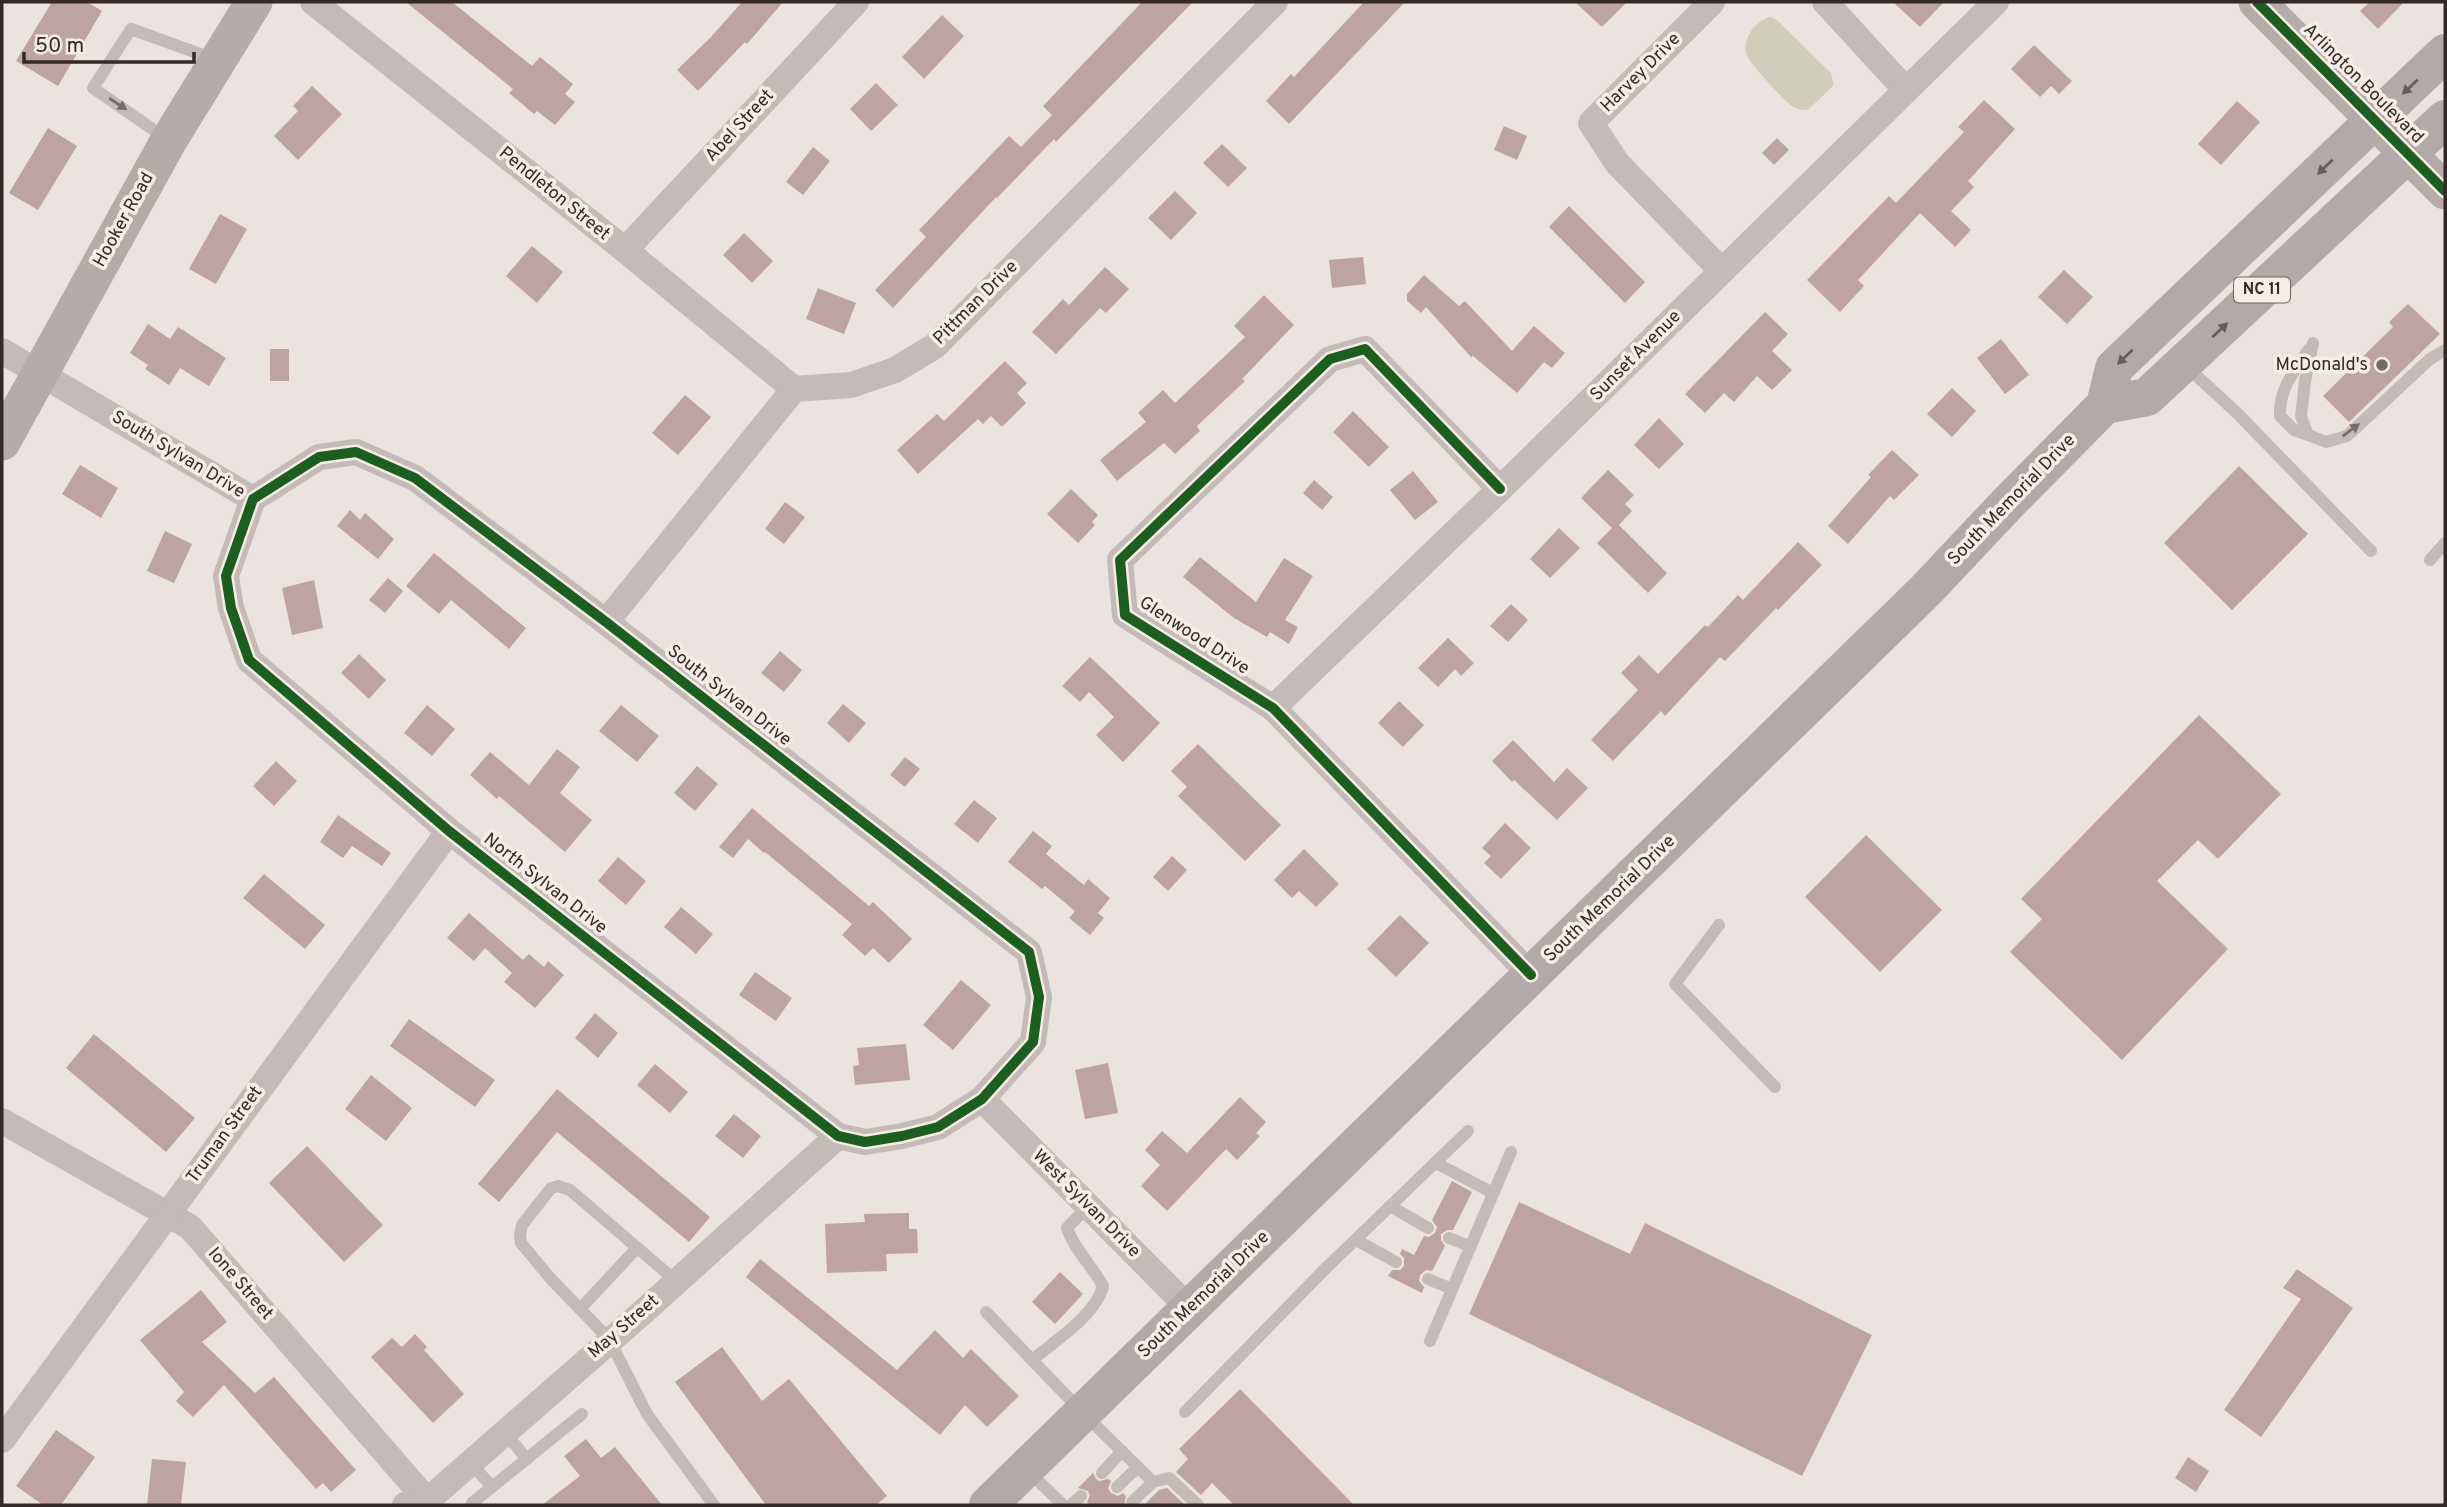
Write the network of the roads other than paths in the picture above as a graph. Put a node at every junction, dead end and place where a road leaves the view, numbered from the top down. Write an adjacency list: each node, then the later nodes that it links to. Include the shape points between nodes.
1 (254, 2): 10 (main road, Hooker Road)
2 (313, 2): 17 (street, Pendleton Street)
3 (856, 2): 17 (street, Abel Street)
4 (1275, 2): 23 (street, Pittman Drive, via 935,346 895,370 851,385)
5 (1712, 2): 18 (street, Harvey Drive, via 1591,123 1617,163)
6 (1825, 2): 11 (street)
7 (1996, 2): 11 (street, Sunset Avenue)
8 (2257, 2): 13 (main road, Arlington Boulevard)
9 (2445, 53): 13 (main road, NC 11, one-way to 13)
10 (217, 60): 14 (main road, Hooker Road); 14 (lane, one-way to 14, via 131,29 93,88)
11 (1906, 90): 18 (street, Sunset Avenue)
12 (2445, 118): 15 (main road, NC 11)
13 (2375, 120): 15 (main road, Arlington Boulevard); 24 (main road, NC 11, one-way to 24, via 2114,368)
14 (169, 140): 22 (main road, Hooker Road)
15 (2409, 154): 16 (main road, Arlington Boulevard); 21 (main road, NC 11, one-way to 15)
16 (2445, 191)
17 (625, 250): 23 (street, Pendleton Street)
18 (1721, 271): 27 (street, Sunset Avenue)
19 (2445, 350): 25 (lane, one-way to 19, via 2326,442 2347,436)
20 (2, 351): 22 (street, South Sylvan Drive)
21 (2184, 363): 24 (main road, NC 11, via 2147,397); 30 (lane)
22 (39, 372): 26 (main road, Hooker Road); 28 (street, South Sylvan Drive)
23 (794, 388): 32 (street)
24 (2105, 404): 36 (main road, South Memorial Drive, via 1926,590)
25 (2308, 435): 25 (lane, via 2301,416 2313,343 2280,400 2280,416 2294,430)
26 (2, 442)
27 (1500, 489): 33 (street, Sunset Avenue); 33 (street, Glenwood Drive, via 1365,349 1330,359 1120,560 1125,615)
28 (253, 499): 32 (street, South Sylvan Drive, via 319,457 356,452 415,478); 34 (street, North Sylvan Drive, via 226,576 231,608 249,660)
29 (2445, 543): 31 (lane)
30 (2371, 551)
31 (2430, 559)
32 (606, 622): 38 (street, South Sylvan Drive, via 1029,952 1039,997 1033,1042)
33 (1273, 708): 36 (street, Glenwood Drive)
34 (449, 831): 41 (street, North Sylvan Drive); 47 (street, Truman Street)
35 (1719, 925): 37 (lane, via 1675,985)
36 (1531, 975): 58 (main road, South Memorial Drive)
37 (1775, 1087)
38 (982, 1100): 41 (street, via 938,1127 902,1136 865,1142); 45 (street, West Sylvan Drive)
39 (2, 1121): 47 (street, Ione Street)
40 (1468, 1131): 43 (lane)
41 (838, 1136): 55 (street, May Street)
42 (1511, 1152): 44 (lane)
43 (1436, 1163): 44 (lane); 46 (lane)
44 (1493, 1193): 51 (lane)
45 (1088, 1206): 58 (street, West Sylvan Drive); 62 (lane, via 1067,1228 1103,1286 1100,1299)
46 (1390, 1206): 48 (lane); 50 (lane)
47 (168, 1213): 67 (street, Truman Street); 78 (street, Ione Street, via 191,1227)
48 (1428, 1228)
49 (1449, 1238): 51 (lane)
50 (1356, 1240): 53 (lane); 63 (lane)
51 (1470, 1246): 56 (lane)
52 (637, 1248): 55 (lane); 57 (lane); 57 (lane, via 570,1190 558,1185 551,1188 522,1225 521,1243)
53 (1396, 1262)
54 (1428, 1279): 56 (lane)
55 (676, 1281): 60 (street, May Street)
56 (1452, 1289): 61 (lane)
57 (580, 1309): 60 (lane)
58 (1190, 1309): 64 (main road, South Memorial Drive)
59 (986, 1312): 62 (lane)
60 (609, 1339): 66 (street, May Street); 80 (lane, via 647,1414)
61 (1430, 1341)
62 (1032, 1360): 64 (lane)
63 (1185, 1412)
64 (1083, 1413): 68 (lane); 72 (main road, South Memorial Drive)
65 (582, 1414): 69 (lane)
66 (504, 1432): 69 (lane); 70 (street, May Street)
67 (2, 1440)
68 (1122, 1451): 71 (lane); 73 (lane)
69 (527, 1459): 75 (lane)
70 (470, 1462): 75 (lane); 78 (street, May Street)
71 (1138, 1467): 74 (lane); 76 (lane)
72 (1026, 1469): 81 (main road, South Memorial Drive); 82 (lane)
73 (1102, 1472)
74 (1153, 1482): 77 (lane); 83 (lane, via 1169,1478)
75 (492, 1487): 79 (lane)
76 (1117, 1488)
77 (1132, 1502)
78 (421, 1503)
79 (474, 1505)
80 (714, 1505)
81 (988, 1505)
82 (1063, 1505)
83 (1199, 1505)

